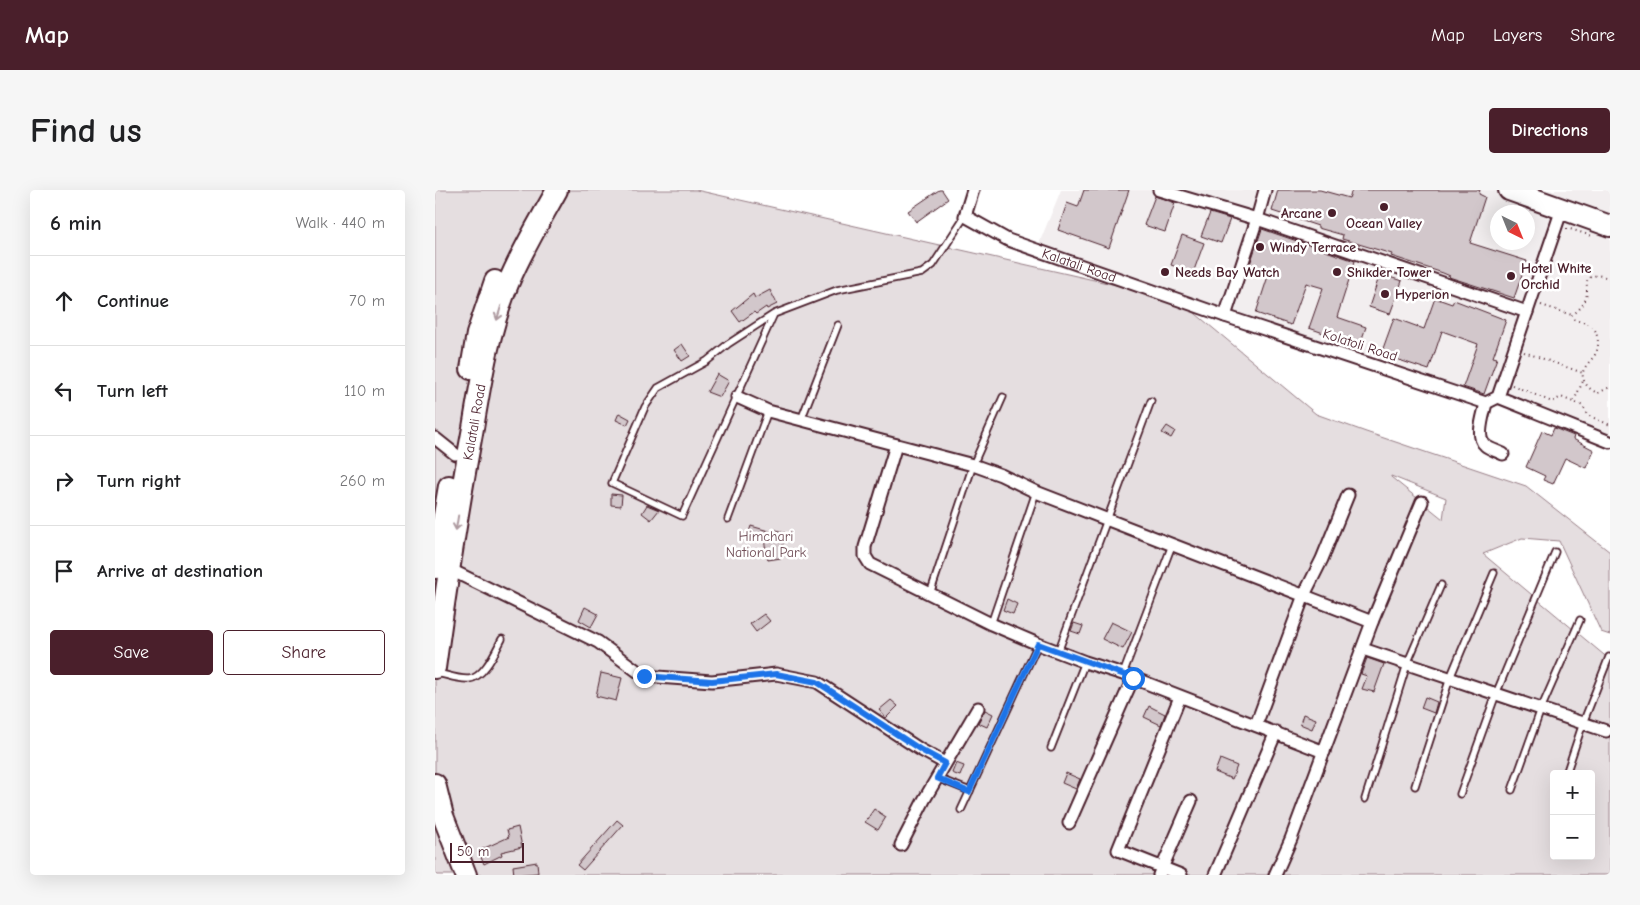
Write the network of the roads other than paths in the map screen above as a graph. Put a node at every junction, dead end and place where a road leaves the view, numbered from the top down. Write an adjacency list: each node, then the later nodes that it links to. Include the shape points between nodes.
1 (542, 190): 27 (highway, Kalatali Road, via 496,277 477,334)
2 (557, 190): 37 (highway, Kalatali Road, one-way to 37, via 507,285 486,355)
3 (973, 190): 10 (street)
4 (1159, 190): 11 (street)
5 (1265, 190): 11 (street)
6 (1509, 190): 8 (highway)
7 (1540, 190): 9 (highway)
8 (1562, 209): 12 (highway); 13 (street)
9 (1610, 215)
10 (965, 216): 14 (lane, via 933,265 922,272 837,290); 15 (street, Kalatali Road, via 1008,240)
11 (1257, 219): 13 (street); 15 (street)
12 (1610, 226)
13 (1527, 312): 17 (street)
14 (774, 314): 18 (lane); 18 (lane, via 707,361 658,388 645,407 612,483 681,516)
15 (1225, 316): 21 (street, Kolatoli Road)
16 (838, 325): 23 (lane)
17 (1498, 397): 21 (street); 25 (street)
18 (737, 398): 22 (street)
19 (1003, 398): 29 (lane)
20 (1151, 401): 34 (lane)
21 (1486, 403): 28 (street, via 1481,439 1485,446)
22 (768, 411): 23 (street); 33 (lane)
23 (801, 420): 26 (street)
24 (435, 438): 27 (street)
25 (1610, 442)
26 (896, 445): 29 (street); 40 (street, via 865,556 870,564)
27 (455, 454): 37 (highway, Kalatali Road)
28 (1503, 454)
29 (973, 465): 30 (street); 40 (lane)
30 (1036, 492): 34 (street); 45 (lane)
31 (1348, 495): 41 (street)
32 (1422, 502): 44 (street)
33 (728, 519)
34 (1107, 520): 35 (street); 49 (lane)
35 (1172, 545): 41 (street); 55 (lane)
36 (1555, 552): 57 (lane)
37 (442, 568): 42 (highway, Kalatali Road); 67 (street, via 598,642 644,676 712,681 776,674 817,682)
38 (1494, 573): 56 (lane)
39 (1441, 585): 52 (lane)
40 (930, 594): 45 (street)
41 (1304, 595): 44 (street); 62 (street)
42 (440, 596): 53 (highway, Kalatali Road)
43 (1580, 620): 60 (lane)
44 (1373, 622): 48 (street)
45 (991, 624): 47 (street)
46 (501, 639): 54 (lane, via 489,663 470,679)
47 (1038, 644): 49 (street); 73 (lane)
48 (1363, 649): 52 (street); 66 (street)
49 (1058, 652): 51 (street)
50 (1609, 657): 61 (lane)
51 (1085, 662): 55 (street); 65 (lane)
52 (1407, 664): 56 (street); 75 (lane)
53 (435, 668)
54 (435, 672)
55 (1128, 676): 58 (street); 78 (street)
56 (1450, 678): 57 (street); 71 (lane)
57 (1496, 694): 60 (street); 74 (lane)
58 (1180, 697): 62 (street); 81 (street, via 1117,850)
59 (978, 708): 67 (street)
60 (1541, 709): 61 (street); 72 (lane)
61 (1583, 723): 63 (street); 68 (lane)
62 (1256, 725): 64 (street)
63 (1607, 728)
64 (1276, 732): 66 (street); 85 (street)
65 (1051, 748)
66 (1324, 752): 86 (street)
67 (945, 763): 69 (street)
68 (1567, 770)
69 (937, 778): 73 (lane); 80 (street)
70 (435, 784): 83 (highway, via 443,816)
71 (1415, 786)
72 (1512, 790)
73 (969, 792): 77 (lane)
74 (1460, 794)
75 (1365, 799)
76 (1191, 801): 81 (street)
77 (961, 810)
78 (1069, 823)
79 (435, 832): 82 (highway)
80 (901, 845)
81 (1161, 871): 84 (street)
82 (452, 875)
83 (466, 875)
84 (1181, 875)
85 (1215, 875)
86 (1275, 875)

